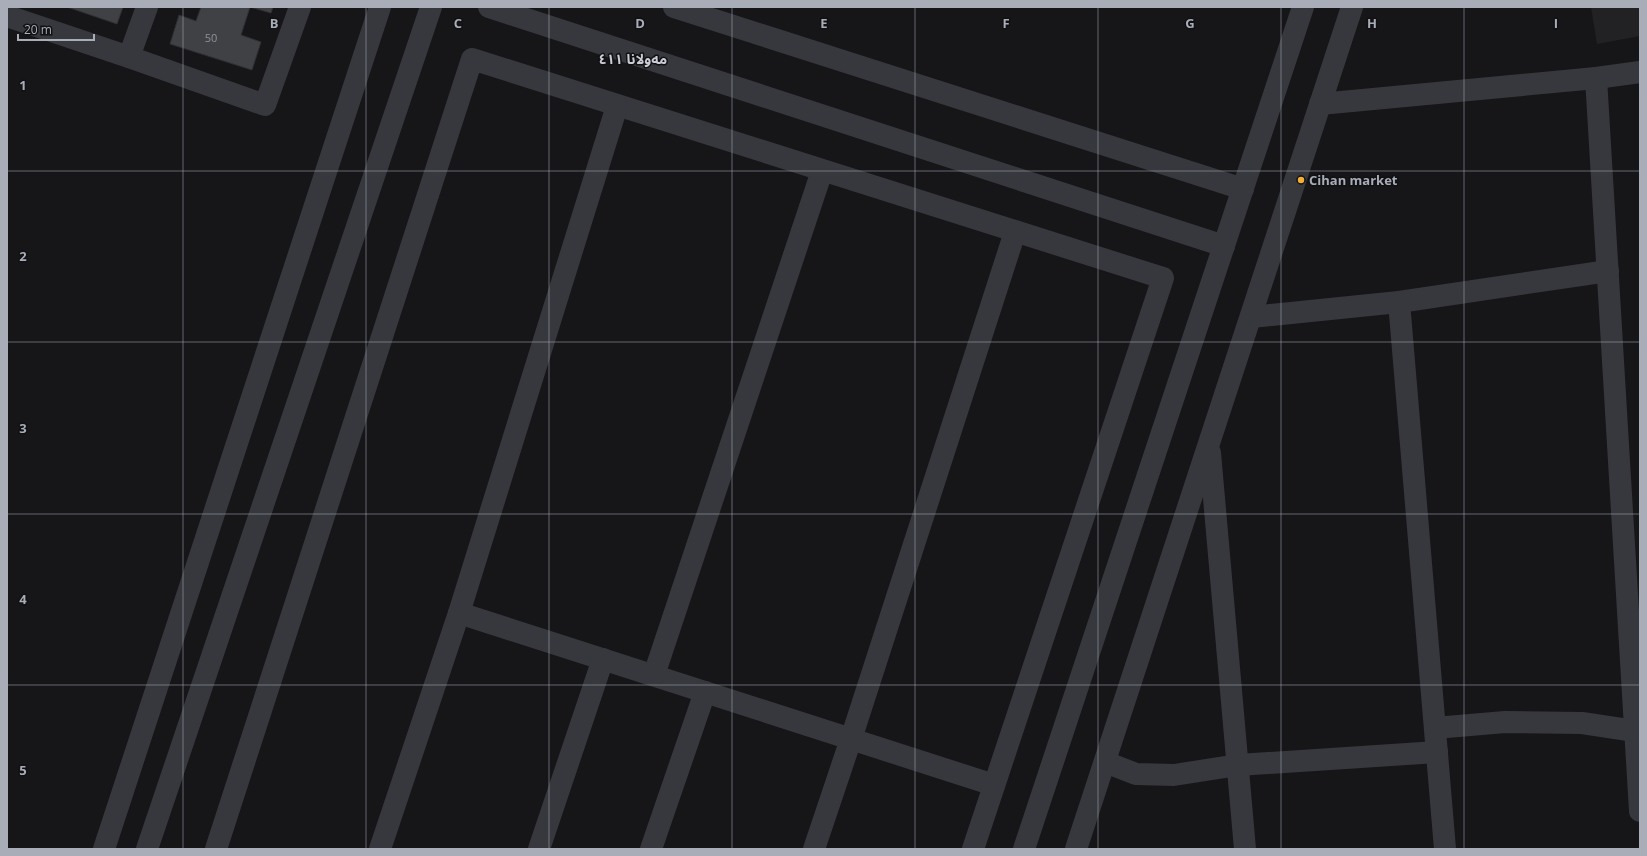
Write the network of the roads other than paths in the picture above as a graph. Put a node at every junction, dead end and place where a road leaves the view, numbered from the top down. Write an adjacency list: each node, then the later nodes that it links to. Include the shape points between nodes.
1 (147, 7): 10 (street)
2 (300, 7): 10 (street, via 265,105)
3 (380, 7): 35 (street)
4 (431, 7): 36 (street)
5 (489, 7): 18 (street)
6 (674, 7): 16 (street)
7 (1303, 7): 16 (street)
8 (1352, 7): 13 (street)
9 (7, 16): 10 (street)
10 (129, 57)
11 (1640, 72): 12 (street)
12 (1596, 78): 13 (street); 19 (street)
13 (1320, 104): 21 (street)
14 (618, 106): 15 (street); 23 (street); 37 (street, via 472,59)
15 (822, 170): 17 (street); 25 (street)
16 (1243, 189): 18 (street)
17 (1015, 232): 29 (street); 33 (street, via 1163,278)
18 (1224, 246): 43 (street)
19 (1608, 271): 20 (street); 28 (street)
20 (1399, 302): 21 (street); 27 (street)
21 (1251, 317): 22 (street)
22 (1209, 444): 31 (street); 32 (street)
23 (459, 613): 24 (street); 38 (street)
24 (603, 659): 25 (street); 39 (street)
25 (654, 675): 26 (street)
26 (705, 692): 29 (street); 40 (street)
27 (1435, 728): 28 (street, via 1505,722 1574,723); 30 (street)
28 (1635, 731): 34 (street)
29 (851, 739): 33 (street); 41 (street)
30 (1437, 752): 32 (street); 46 (street)
31 (1105, 762): 32 (street, via 1136,774 1158,775); 44 (street)
32 (1238, 765): 45 (street)
33 (994, 785): 42 (street)
34 (1640, 811)
35 (104, 849)
36 (147, 849)
37 (216, 849)
38 (380, 849)
39 (539, 849)
40 (651, 849)
41 (814, 849)
42 (973, 849)
43 (1024, 849)
44 (1076, 849)
45 (1245, 849)
46 (1445, 849)

